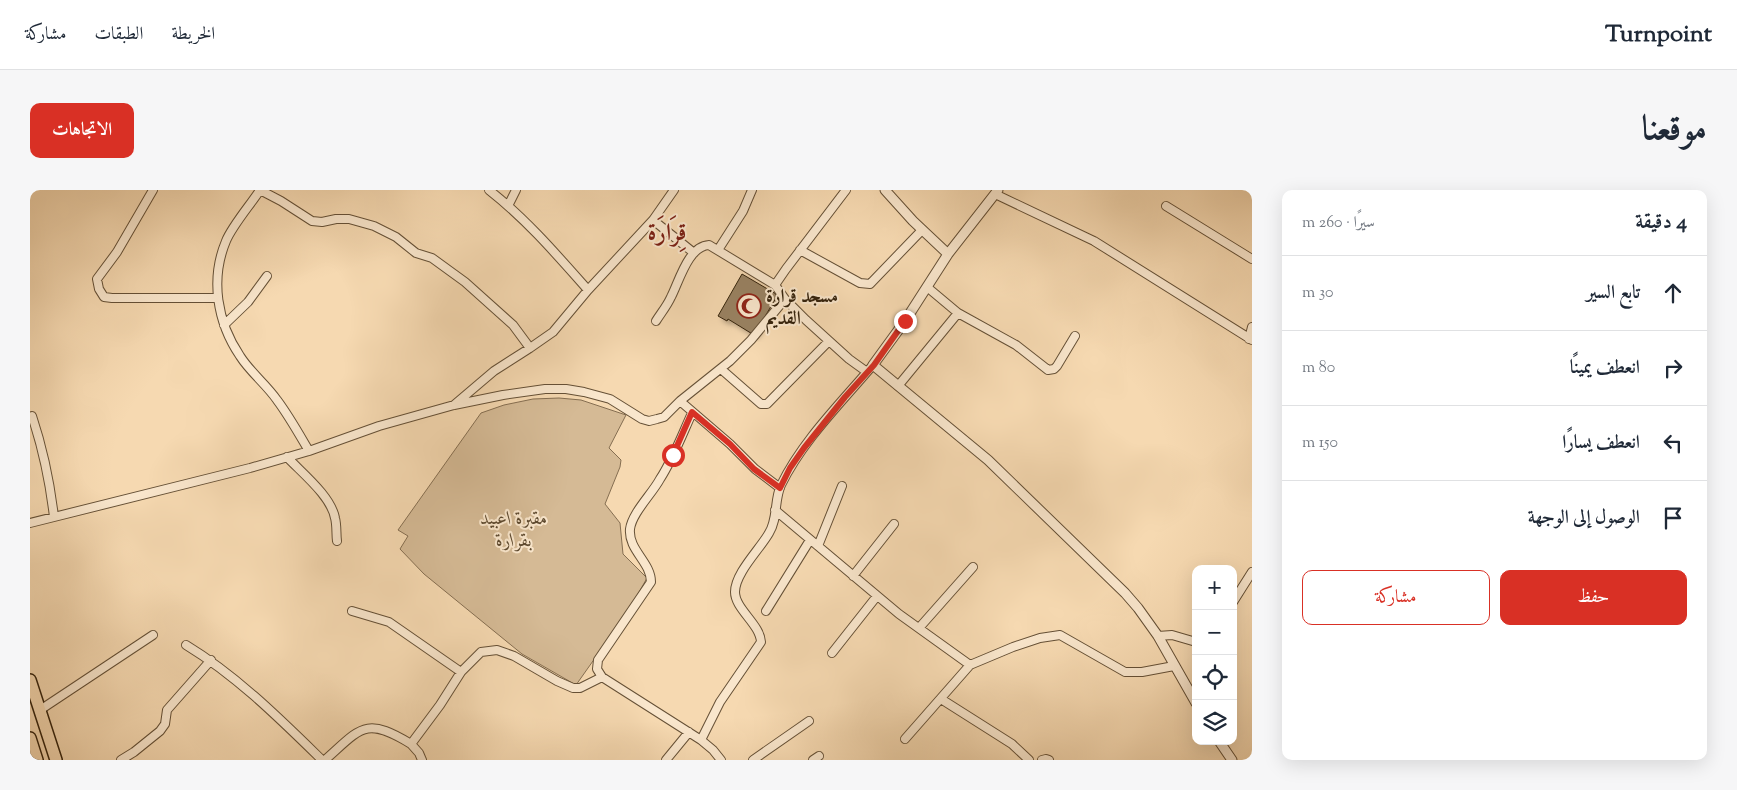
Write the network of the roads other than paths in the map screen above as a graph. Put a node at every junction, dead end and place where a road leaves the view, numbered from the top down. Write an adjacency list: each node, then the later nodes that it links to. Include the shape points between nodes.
1 (153, 190): 23 (street, via 117,252 97,279 99,289 104,297 112,298)
2 (260, 190): 23 (street, via 226,239 219,262); 32 (street, via 312,221 349,219 396,236 416,253 432,258 465,282 513,326)
3 (489, 190): 10 (street)
4 (516, 190): 10 (street)
5 (674, 190): 12 (street)
6 (752, 190): 14 (street, via 743,211)
7 (846, 190): 15 (street)
8 (885, 190): 13 (street)
9 (996, 192): 17 (street); 30 (street, via 1027,211 1094,241)
10 (508, 206): 22 (street)
11 (1166, 206): 18 (street)
12 (653, 220): 16 (street); 22 (street)
13 (922, 230): 15 (street, via 870,284 849,278); 17 (street)
14 (718, 250): 16 (street, via 705,245); 20 (street)
15 (800, 250): 20 (street)
16 (694, 253): 26 (street)
17 (948, 254): 21 (street)
18 (1252, 259)
19 (267, 276): 27 (street, via 248,302)
20 (775, 285): 24 (street)
21 (927, 287): 25 (street); 34 (street)
22 (588, 290): 32 (street, via 553,332)
23 (217, 298): 27 (street)
24 (785, 299): 31 (street); 33 (street, via 751,340)
25 (958, 313): 29 (street, via 1016,345 1048,370 1057,366); 35 (street)
26 (656, 320)
27 (224, 325): 40 (street, via 240,357 277,400)
28 (1252, 327): 30 (street)
29 (1075, 336)
30 (1251, 340)
31 (829, 341): 33 (street, via 767,404 761,404); 34 (street, via 849,359)
32 (530, 348): 37 (street, via 494,371)
33 (721, 368): 36 (street)
34 (870, 368): 35 (street); 43 (street, via 804,448)
35 (898, 386): 60 (street, via 988,460 1125,593)
36 (680, 401): 37 (street, via 664,417 649,420 610,399 566,389 523,392); 38 (street)
37 (454, 405): 40 (street, via 379,426)
38 (692, 412): 43 (street, via 754,469); 68 (street, via 660,480 630,528 634,548 648,568 651,582 598,660 597,669)
39 (32, 416): 45 (street, via 50,486)
40 (309, 451): 41 (street)
41 (286, 458): 45 (street); 49 (street, via 332,508)
42 (842, 486): 50 (street)
43 (780, 488): 44 (street)
44 (775, 510): 48 (street); 77 (street, via 773,527 740,576 735,592 759,633 760,642 720,702)
45 (54, 517): 46 (street)
46 (30, 524)
47 (894, 524): 53 (street)
48 (810, 540): 50 (street); 57 (street)
49 (337, 541)
50 (818, 546): 53 (street)
51 (973, 567): 58 (street)
52 (1251, 574): 55 (street)
53 (853, 576): 54 (street)
54 (877, 596): 58 (street); 63 (street)
55 (1237, 596)
56 (352, 611): 67 (street, via 389,622)
57 (766, 611)
58 (919, 628): 65 (street)
59 (153, 635): 72 (street)
60 (1158, 636): 61 (street, via 1172,635); 66 (street)
61 (1192, 641)
62 (186, 645): 64 (street)
63 (832, 653)
64 (211, 660): 82 (street, via 167,710 160,732); 83 (street)
65 (970, 665): 66 (street, via 1031,641 1060,635 1125,672); 70 (street)
66 (1174, 666): 71 (street)
67 (461, 672): 68 (street, via 481,652 497,650 573,688); 78 (street)
68 (602, 677): 74 (street)
69 (30, 680): 72 (main road)
70 (941, 699): 76 (street); 88 (street, via 1012,744)
71 (1194, 700)
72 (40, 710): 81 (main road)
73 (809, 721): 87 (street)
74 (689, 732): 77 (street); 85 (street)
75 (30, 738): 80 (main road)
76 (905, 739)
77 (701, 740): 86 (street)
78 (411, 744): 83 (street, via 373,727 358,732); 84 (street)
79 (1222, 745): 91 (street)
80 (37, 760)
81 (56, 760)
82 (121, 760)
83 (323, 760)
84 (422, 760)
85 (666, 760)
86 (722, 760)
87 (753, 760)
88 (1029, 760)
89 (1042, 760): 90 (street)
90 (1049, 760)
91 (1232, 760)

